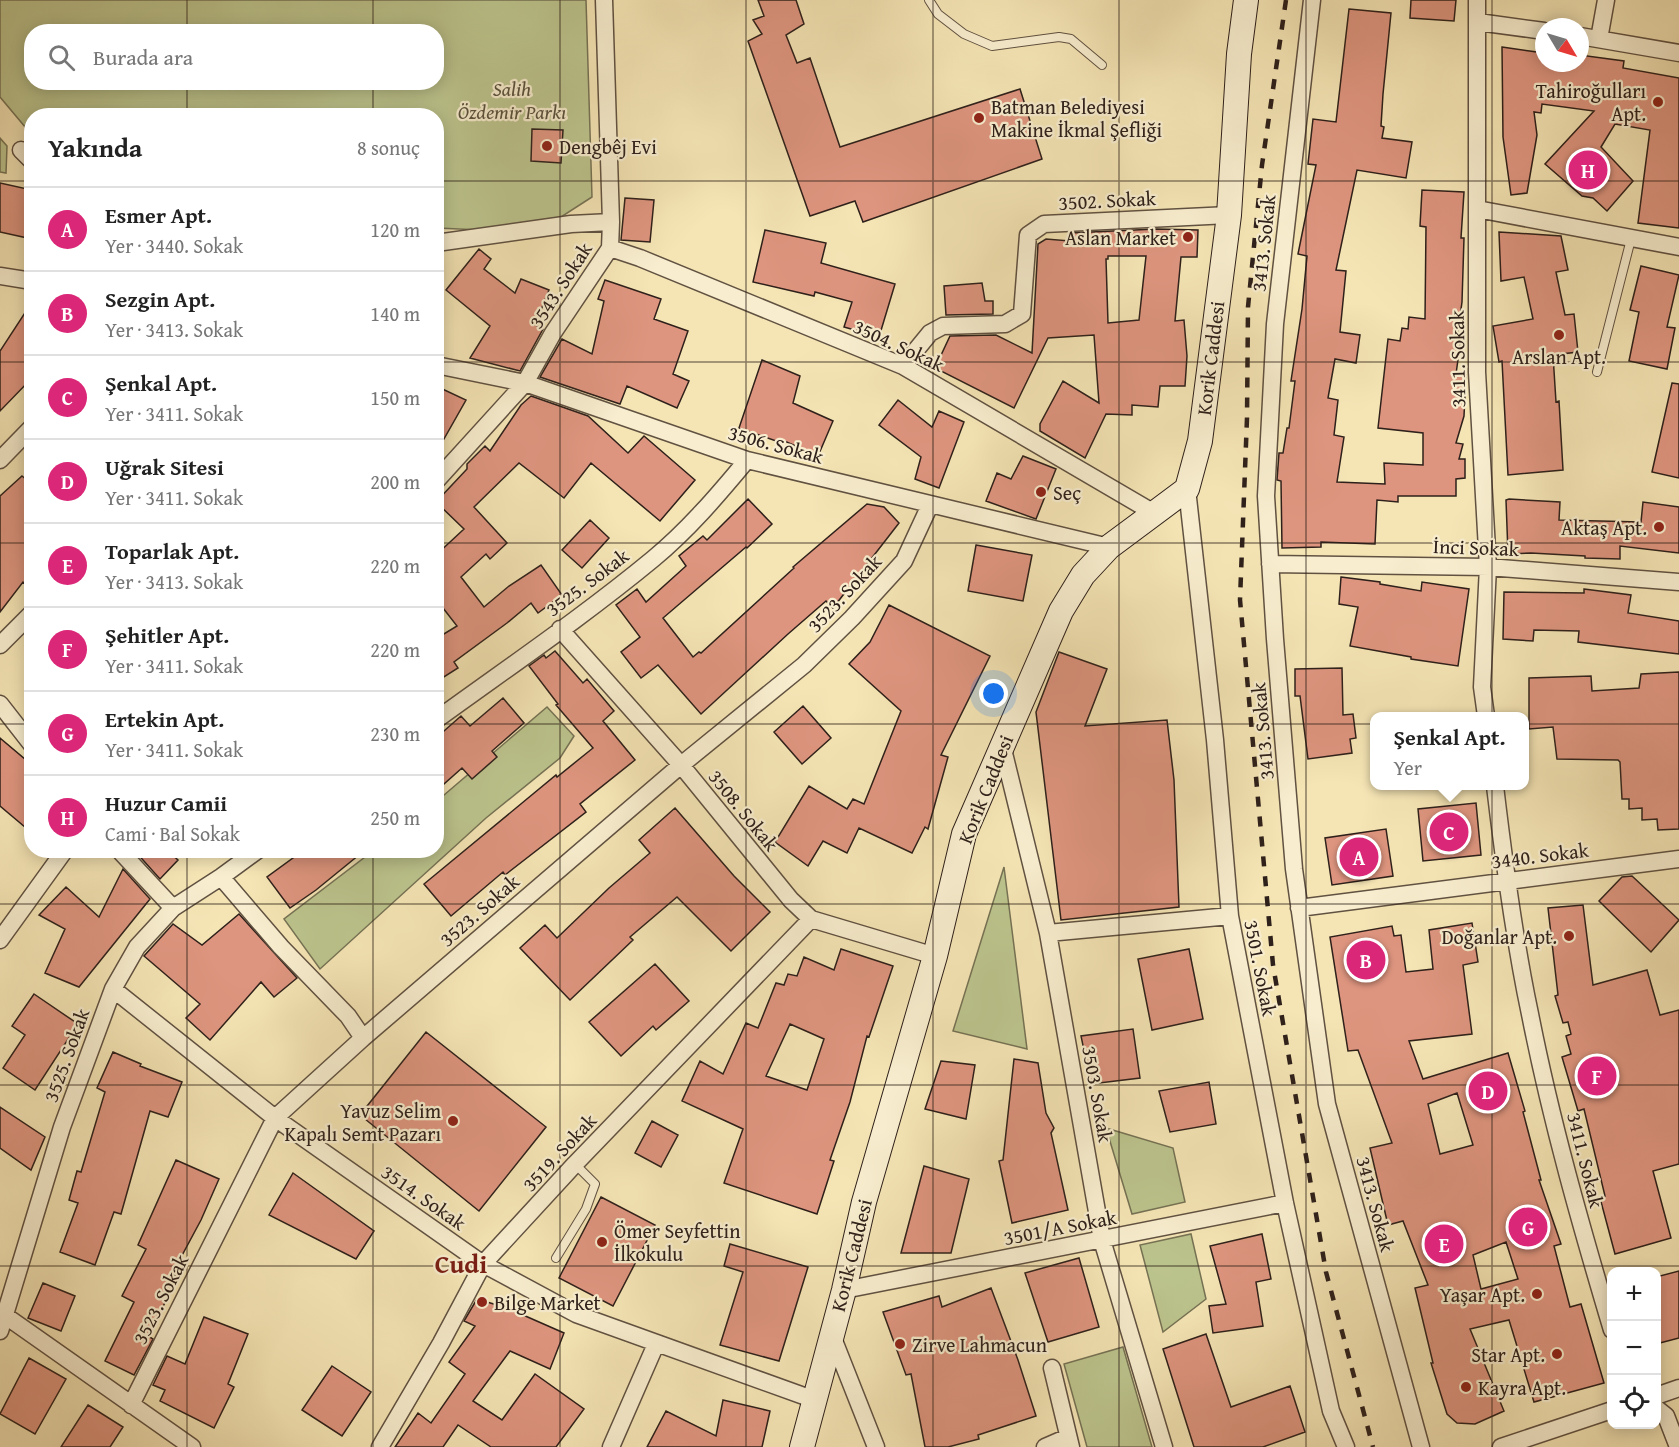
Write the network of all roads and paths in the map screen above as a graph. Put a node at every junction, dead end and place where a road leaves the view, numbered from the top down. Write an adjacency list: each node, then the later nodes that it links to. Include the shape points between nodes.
1 (604, 0): 15 (street, 3543. Sokak)
2 (929, 0): 12 (lane, via 938,14 964,34 992,46 1059,37 1071,39)
3 (1246, 0): 14 (main road, Korik Caddesi)
4 (1312, 0): 34 (street, 3413. Sokak, via 1275,324 1266,496)
5 (1477, 0): 7 (street, 3411. Sokak)
6 (1606, 0): 10 (street)
7 (1478, 22): 8 (street); 13 (street, 3411. Sokak)
8 (1535, 30)
9 (1589, 37): 10 (street)
10 (1599, 39): 11 (street)
11 (1679, 53)
12 (1102, 65)
13 (1477, 209): 16 (street); 35 (street, 3411. Sokak, via 1477,372)
14 (1229, 215): 22 (street, 3502. Sokak, via 1044,224 1028,235 1022,314 1005,324 943,326 930,333); 30 (main road, Korik Caddesi, via 1200,441)
15 (611, 222): 17 (street); 18 (street, 3543. Sokak)
16 (1631, 239): 19 (street); 24 (lane)
17 (444, 242)
18 (610, 248): 22 (street, 3504. Sokak); 25 (street, 3543. Sokak)
19 (1679, 248)
20 (0, 276): 21 (street)
21 (24, 280)
22 (903, 366): 32 (street, 3504. Sokak)
23 (444, 367): 25 (street, 3506. Sokak)
24 (1597, 372)
25 (525, 382): 28 (street, 3506. Sokak); 29 (street, 3543. Sokak)
26 (24, 435): 27 (street)
27 (0, 460)
28 (747, 460): 31 (street, 3506. Sokak); 38 (street, 3525. Sokak, via 705,509 654,558)
29 (444, 472)
30 (1187, 489): 32 (main road, Korik Caddesi); 55 (street, 3501. Sokak)
31 (930, 505): 33 (street, 3506. Sokak); 45 (street, 3523. Sokak, via 904,561 852,618 804,665)
32 (1154, 513): 33 (main road, Korik Caddesi)
33 (1109, 547): 44 (main road, Korik Caddesi, via 1083,575 1060,611)
34 (1270, 564): 35 (street, İnci Sokak); 54 (street, 3413. Sokak)
35 (1488, 567): 36 (street, İnci Sokak); 41 (street, 3411. Sokak, via 1482,687)
36 (1679, 582)
37 (24, 621): 39 (street)
38 (560, 629): 42 (street, 3525. Sokak); 45 (street, 3508. Sokak)
39 (0, 645)
40 (0, 704): 43 (street)
41 (1485, 712)
42 (444, 714)
43 (24, 735)
44 (1002, 745): 57 (street, 3503. Sokak); 59 (main road, Korik Caddesi, via 964,834)
45 (681, 765): 56 (street, 3508. Sokak, via 791,900); 61 (street, 3523. Sokak)
46 (1495, 790): 52 (street, 3411. Sokak)
47 (59, 858): 58 (street)
48 (126, 858): 53 (street)
49 (247, 858): 51 (street, 3525. Sokak)
50 (1679, 859): 52 (street, 3440. Sokak)
51 (221, 877): 53 (street, 3525. Sokak); 61 (street, via 348,1016)
52 (1506, 880): 54 (street, 3440. Sokak); 70 (street, 3411. Sokak, via 1530,1014 1558,1136)
53 (173, 908): 60 (street, 3525. Sokak, via 137,947)
54 (1299, 908): 89 (street, 3413. Sokak, via 1327,1104)
55 (1230, 916): 57 (street); 64 (street, 3501. Sokak)
56 (811, 918): 59 (street, 3508. Sokak); 63 (street, 3519. Sokak)
57 (1048, 933): 65 (street, 3503. Sokak)
58 (0, 940)
59 (935, 956): 68 (main road, Korik Caddesi, via 864,1203)
60 (113, 989): 62 (street, 3514. Sokak); 69 (street, 3525. Sokak, via 62,1127)
61 (363, 1038): 62 (street, 3523. Sokak)
62 (274, 1118): 67 (street, 3514. Sokak); 77 (street, 3523. Sokak)
63 (575, 1164): 66 (lane, via 595,1184 586,1209); 67 (street, 3519. Sokak)
64 (1285, 1203): 65 (street, 3501/A Sokak); 88 (street, 3501. Sokak, via 1331,1412)
65 (1102, 1240): 68 (street, 3501/A Sokak); 87 (street, 3503. Sokak)
66 (556, 1258)
67 (483, 1264): 72 (street, 3514. Sokak, via 576,1314); 82 (street, 3519. Sokak)
68 (844, 1290): 71 (main road, Korik Caddesi)
69 (1, 1319): 77 (street)
70 (1609, 1321)
71 (831, 1333): 76 (main road, Korik Caddesi); 85 (street)
72 (656, 1344): 76 (street, 3514. Sokak); 83 (street)
73 (1052, 1368): 80 (street)
74 (1679, 1388): 75 (street)
75 (1661, 1394)
76 (814, 1400): 84 (main road, Korik Caddesi)
77 (131, 1405): 81 (street)
78 (1607, 1411): 90 (street)
79 (1661, 1412): 91 (street)
80 (1070, 1442): 86 (street)
81 (192, 1447)
82 (380, 1447)
83 (611, 1447)
84 (802, 1447)
85 (876, 1447)
86 (1045, 1447)
87 (1164, 1447)
88 (1346, 1447)
89 (1421, 1447)
90 (1501, 1447)
91 (1678, 1447)

